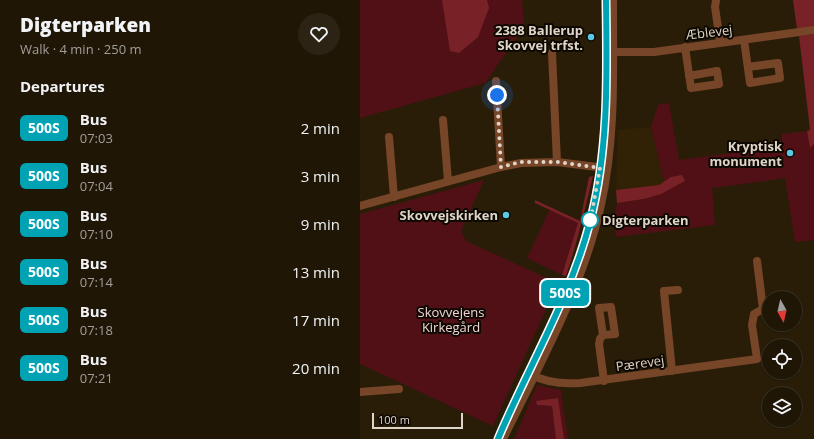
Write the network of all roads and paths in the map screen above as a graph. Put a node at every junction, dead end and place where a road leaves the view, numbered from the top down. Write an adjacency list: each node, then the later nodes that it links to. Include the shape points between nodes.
1 (606, 0): 8 (street)
2 (613, 0): 8 (street)
3 (718, 0): 6 (street, via 715,7)
4 (814, 30): 5 (street, Æblevej)
5 (744, 40): 6 (street, Æblevej); 10 (street)
6 (720, 42): 7 (street, Æblevej)
7 (685, 47): 8 (street, Æblevej, via 654,52); 11 (street)
8 (610, 52): 17 (street, via 612,128)
9 (552, 53): 15 (street)
10 (748, 67)
11 (689, 76)
12 (496, 81): 16 (street)
13 (443, 120): 18 (street)
14 (389, 137): 19 (street)
15 (557, 162): 16 (street, via 521,162); 17 (street)
16 (501, 167): 18 (street)
17 (604, 168): 25 (street, via 601,204 590,245 564,312)
18 (448, 181): 19 (street)
19 (394, 197): 20 (street)
20 (360, 206)
21 (757, 261): 24 (street, Pærevej, via 763,309 754,314 752,325 757,359)
22 (678, 290): 24 (street, via 664,292)
23 (603, 335): 26 (street, via 599,344)
24 (672, 371): 26 (street, Pærevej)
25 (531, 375): 26 (street, Pærevej, via 570,384); 29 (street); 30 (street)
26 (604, 380)
27 (398, 389): 28 (street)
28 (360, 392)
29 (498, 439)
30 (503, 439)

